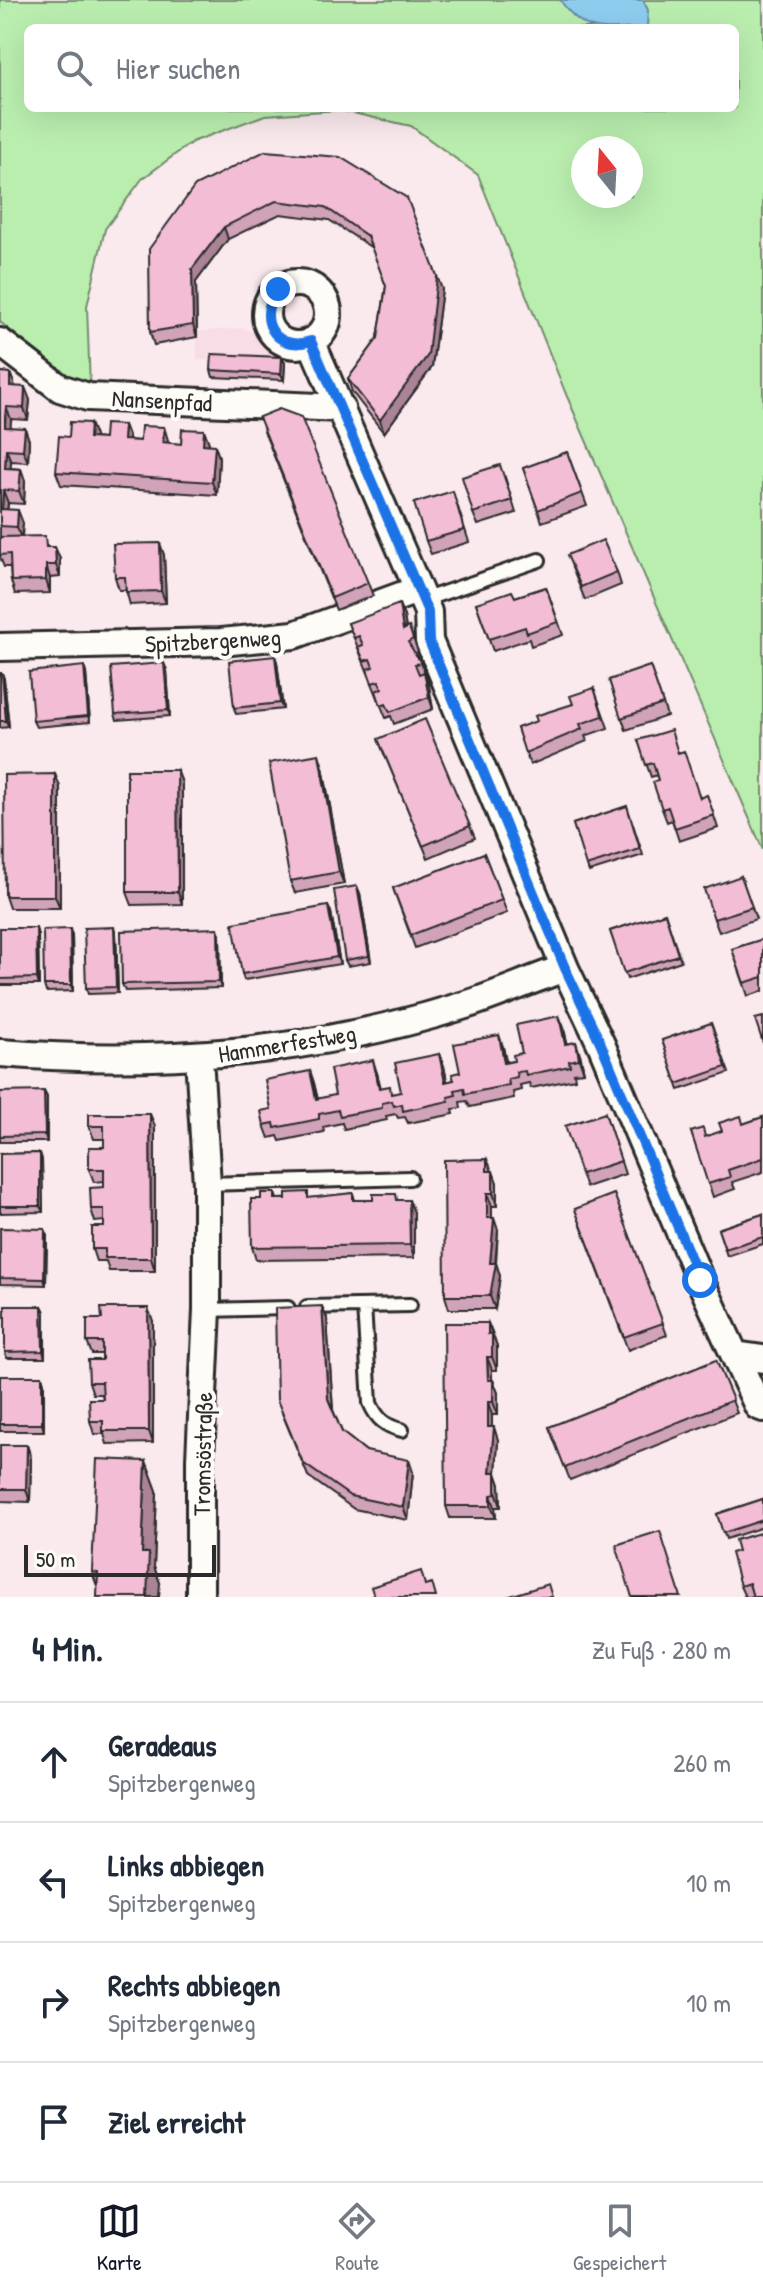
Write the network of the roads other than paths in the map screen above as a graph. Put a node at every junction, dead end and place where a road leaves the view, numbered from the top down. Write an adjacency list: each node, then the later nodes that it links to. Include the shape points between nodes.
1 (311, 341): 3 (street)
2 (0, 342): 3 (street, Nansenpfad, via 60,388 88,397)
3 (341, 408): 5 (street)
4 (539, 560): 5 (lane)
5 (420, 595): 6 (street, Spitzbergenweg, via 294,635 221,642); 7 (street, via 428,612 429,641)
6 (0, 647)
7 (565, 968): 9 (street, Hammerfestweg, via 395,1025); 15 (street)
8 (0, 1053): 9 (street, Hammerfestweg)
9 (199, 1057): 11 (street, Tromsöstraße)
10 (410, 1178): 11 (lane)
11 (207, 1184): 14 (street, Tromsöstraße)
12 (410, 1305): 13 (lane)
13 (364, 1306): 14 (lane); 18 (lane, via 370,1403 388,1426)
14 (207, 1310): 19 (street, Tromsöstraße)
15 (735, 1355): 16 (street); 17 (street)
16 (763, 1359)
17 (763, 1408)
18 (402, 1430)
19 (200, 1597)

